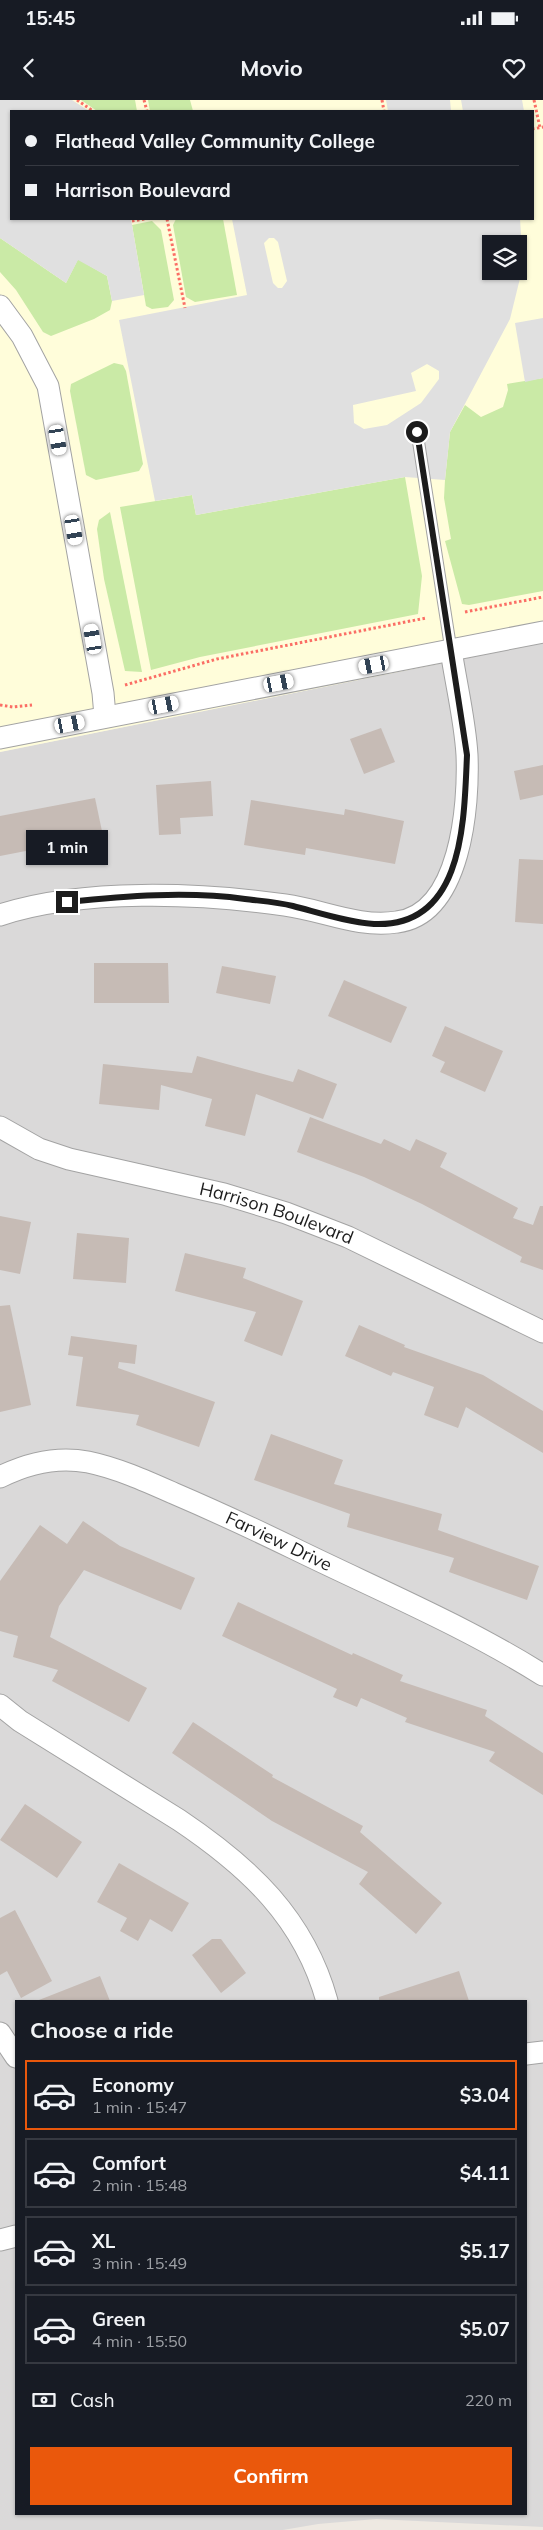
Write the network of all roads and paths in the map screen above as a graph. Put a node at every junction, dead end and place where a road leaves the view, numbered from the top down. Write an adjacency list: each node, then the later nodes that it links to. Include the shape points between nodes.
1 (77, 100): 3 (path)
2 (534, 100): 4 (path)
3 (92, 110)
4 (541, 128)
5 (138, 220): 7 (path)
6 (167, 220): 9 (path)
7 (132, 221)
8 (0, 306): 15 (street, via 22,336 48,386)
9 (185, 308)
10 (417, 432): 12 (lane)
11 (543, 596): 12 (path)
12 (446, 615): 14 (lane); 15 (path, via 216,659)
13 (543, 632): 14 (street)
14 (451, 650): 18 (street); 20 (street, via 467,755 464,807 457,857 449,880 437,900 420,914 399,922 375,924 290,906 198,896 48,903)
15 (103, 693): 18 (street)
16 (41, 704): 17 (path)
17 (0, 705)
18 (105, 716): 19 (street)
19 (0, 738)
20 (0, 915)
21 (0, 1127): 22 (street, Harrison Boulevard, via 39,1149 69,1159 224,1194 286,1213 348,1237)
22 (543, 1332)
23 (0, 1477): 24 (street, Farview Drive, via 40,1462 63,1460 88,1462 136,1477 227,1516 436,1617)
24 (543, 1676)
25 (0, 1705): 26 (street, via 20,1721 196,1831 249,1874 288,1916 314,1965)
26 (327, 2000)
27 (0, 2033): 30 (street)
28 (543, 2052): 29 (street)
29 (527, 2054)
30 (15, 2056)
31 (15, 2236): 32 (street)
32 (0, 2240)

